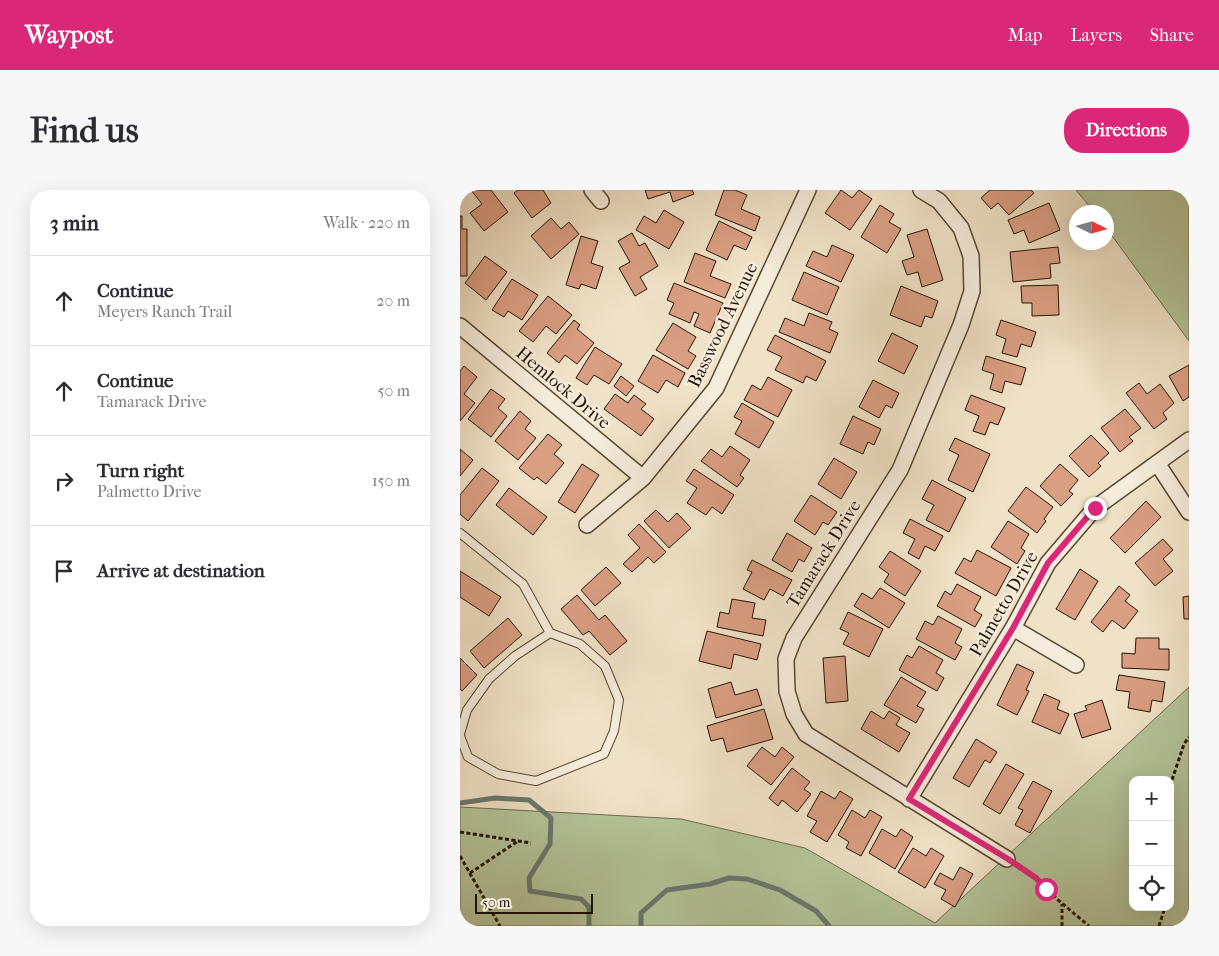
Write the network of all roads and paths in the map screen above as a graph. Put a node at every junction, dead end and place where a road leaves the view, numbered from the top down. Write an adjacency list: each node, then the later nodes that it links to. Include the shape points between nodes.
1 (808, 190): 6 (street, Basswood Avenue, via 716,388)
2 (921, 190): 16 (street, Tamarack Drive, via 939,201 961,228 971,256 972,291 962,325 900,470 794,638 786,659 787,691 794,714 806,734)
3 (460, 326): 6 (street, Hemlock Drive)
4 (1189, 440): 5 (street, Palmetto Drive)
5 (1157, 463): 7 (street); 10 (street, Palmetto Drive, via 1095,508 1048,563)
6 (643, 478): 8 (street, Basswood Avenue)
7 (1189, 512)
8 (587, 525)
9 (460, 533): 11 (lane, via 523,584)
10 (1013, 628): 12 (street); 16 (street, Palmetto Drive)
11 (550, 633): 13 (lane, via 515,656 489,679 467,710); 13 (lane, via 580,644 605,666 619,700 614,731 604,754 536,781 498,774 468,757)
12 (1076, 665)
13 (460, 735)
14 (1189, 737): 15 (path)
15 (1173, 776)
16 (909, 799): 21 (street, Tamarack Drive)
17 (460, 832): 18 (path)
18 (519, 841): 19 (path); 22 (path)
19 (531, 843)
20 (460, 856): 22 (path)
21 (1008, 859): 23 (path, via 1036,878)
22 (470, 874): 25 (path)
23 (1062, 904): 26 (path); 27 (path)
24 (1164, 911): 28 (path)
25 (500, 926)
26 (1062, 926)
27 (1089, 926)
28 (1159, 926)

